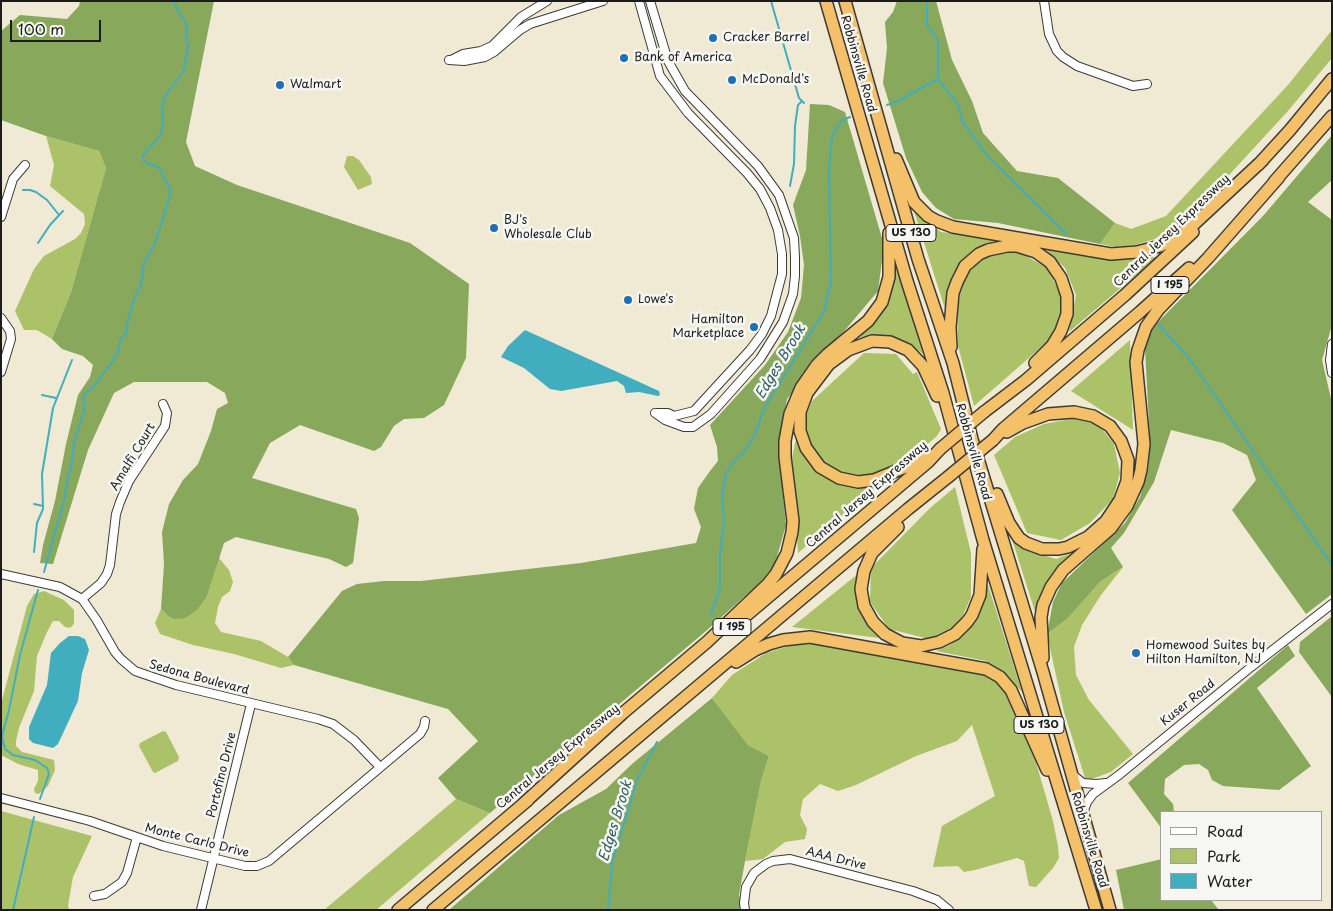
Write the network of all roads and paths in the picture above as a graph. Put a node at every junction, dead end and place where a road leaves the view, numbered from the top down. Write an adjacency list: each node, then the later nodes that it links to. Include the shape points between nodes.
1 (547, 1): 2 (street, via 521,17 492,46 449,60 464,61 484,56 530,24)
2 (603, 1)
3 (639, 1): 4 (street, via 660,76 688,113 760,189 776,222 782,254 782,274 771,316 750,350 694,411 674,416 655,413 665,420 693,427 711,414 760,359 783,322 796,276 794,238 771,182 684,91 668,61)
4 (650, 1)
5 (826, 1): 15 (highway, Robbinsville Road / US 130)
6 (845, 1): 10 (highway, Robbinsville Road / US 130)
7 (1044, 1): 9 (street, via 1049,34 1063,57 1078,66 1133,86)
8 (1332, 79): 12 (highway, Central Jersey Expressway / I 195)
9 (1147, 84)
10 (874, 102): 12 (highway, via 910,194 928,216 953,226 1111,254 1148,250 1172,240 1193,225); 19 (highway, Robbinsville Road / US 130, via 918,259)
11 (1332, 116): 14 (highway, I 195)
12 (1263, 160): 23 (highway, Central Jersey Expressway / I 195, via 1149,274)
13 (24, 165): 16 (street, via 13,180)
14 (1279, 177): 25 (highway, I 195, via 1187,269); 33 (highway, via 1146,327 1136,362 1144,444 1138,482 1120,517 1063,570 1046,595 1041,617)
15 (888, 212): 24 (highway, Robbinsville Road / US 130); 41 (highway, via 889,277 882,302 868,321 817,365 801,388 790,414 785,457 793,522 790,543 781,566 768,584 707,642)
16 (1, 217)
17 (1, 318): 20 (street, via 10,331 11,339)
18 (1332, 344): 21 (street)
19 (953, 363): 23 (highway, via 951,306 965,266 988,250 1007,246 1027,248 1050,262 1061,278 1067,296 1067,314 1061,331 1044,355); 27 (highway, Robbinsville Road / US 130)
20 (1, 372)
21 (1332, 373)
22 (163, 404): 31 (street, Amalfi Court, via 167,414 165,426 129,481 116,514 107,574)
23 (984, 412): 26 (highway, Central Jersey Expressway / I 195, bridge)
24 (950, 424): 26 (highway, via 918,359 904,347 888,341 866,342 842,354 823,370 803,402 800,422 806,448 820,467 839,478 858,482 878,479); 29 (highway, Robbinsville Road / US 130)
25 (993, 440): 27 (highway, via 1023,423 1048,414 1074,412 1093,416 1110,426 1126,450 1129,470 1125,489 1114,511 1088,537 1068,547 1042,549 1026,543 1013,532); 28 (highway, I 195, bridge)
26 (940, 450): 41 (highway, Central Jersey Expressway / I 195)
27 (979, 456): 33 (highway, Robbinsville Road / US 130)
28 (948, 477): 29 (highway, via 876,547 867,561 861,589 864,606 873,622 893,639 911,645 930,645 955,634 977,605); 36 (highway, I 195)
29 (983, 540): 43 (highway, Robbinsville Road / US 130)
30 (2, 575): 31 (street, Sedona Boulevard, via 60,587)
31 (82, 599): 34 (street, Sedona Boulevard, via 115,652 135,671)
32 (1332, 604): 39 (street, Kuser Road)
33 (1043, 672): 38 (highway, Robbinsville Road / US 130)
34 (252, 704): 37 (street, Sedona Boulevard, via 334,724); 45 (street, Portofino Drive)
35 (425, 721): 37 (street, Monte Carlo Drive, via 420,734)
36 (638, 737): 43 (highway, via 744,656 783,640 810,638 979,667 1000,677 1011,690); 49 (highway, I 195)
37 (380, 767): 45 (street, Monte Carlo Drive, via 269,861 258,866 245,866)
38 (1072, 774): 39 (street, via 1083,783); 42 (highway, Robbinsville Road / US 130)
39 (1106, 783): 42 (street, Kuser Road, via 1093,794)
40 (1, 798): 44 (street, Monte Carlo Drive)
41 (523, 804): 48 (highway, Central Jersey Expressway / I 195)
42 (1083, 813): 53 (highway, Robbinsville Road / US 130)
43 (1068, 818): 52 (highway, Robbinsville Road / US 130)
44 (137, 837): 45 (street, Monte Carlo Drive); 46 (street, via 122,882 105,894)
45 (214, 858): 47 (street, Portofino Drive)
46 (94, 896)
47 (201, 910)
48 (398, 910)
49 (433, 910)
50 (745, 910): 51 (street, AAA Drive, via 744,894 754,873 766,864 782,859 913,891 929,896)
51 (950, 910)
52 (1096, 910)
53 (1110, 910)

